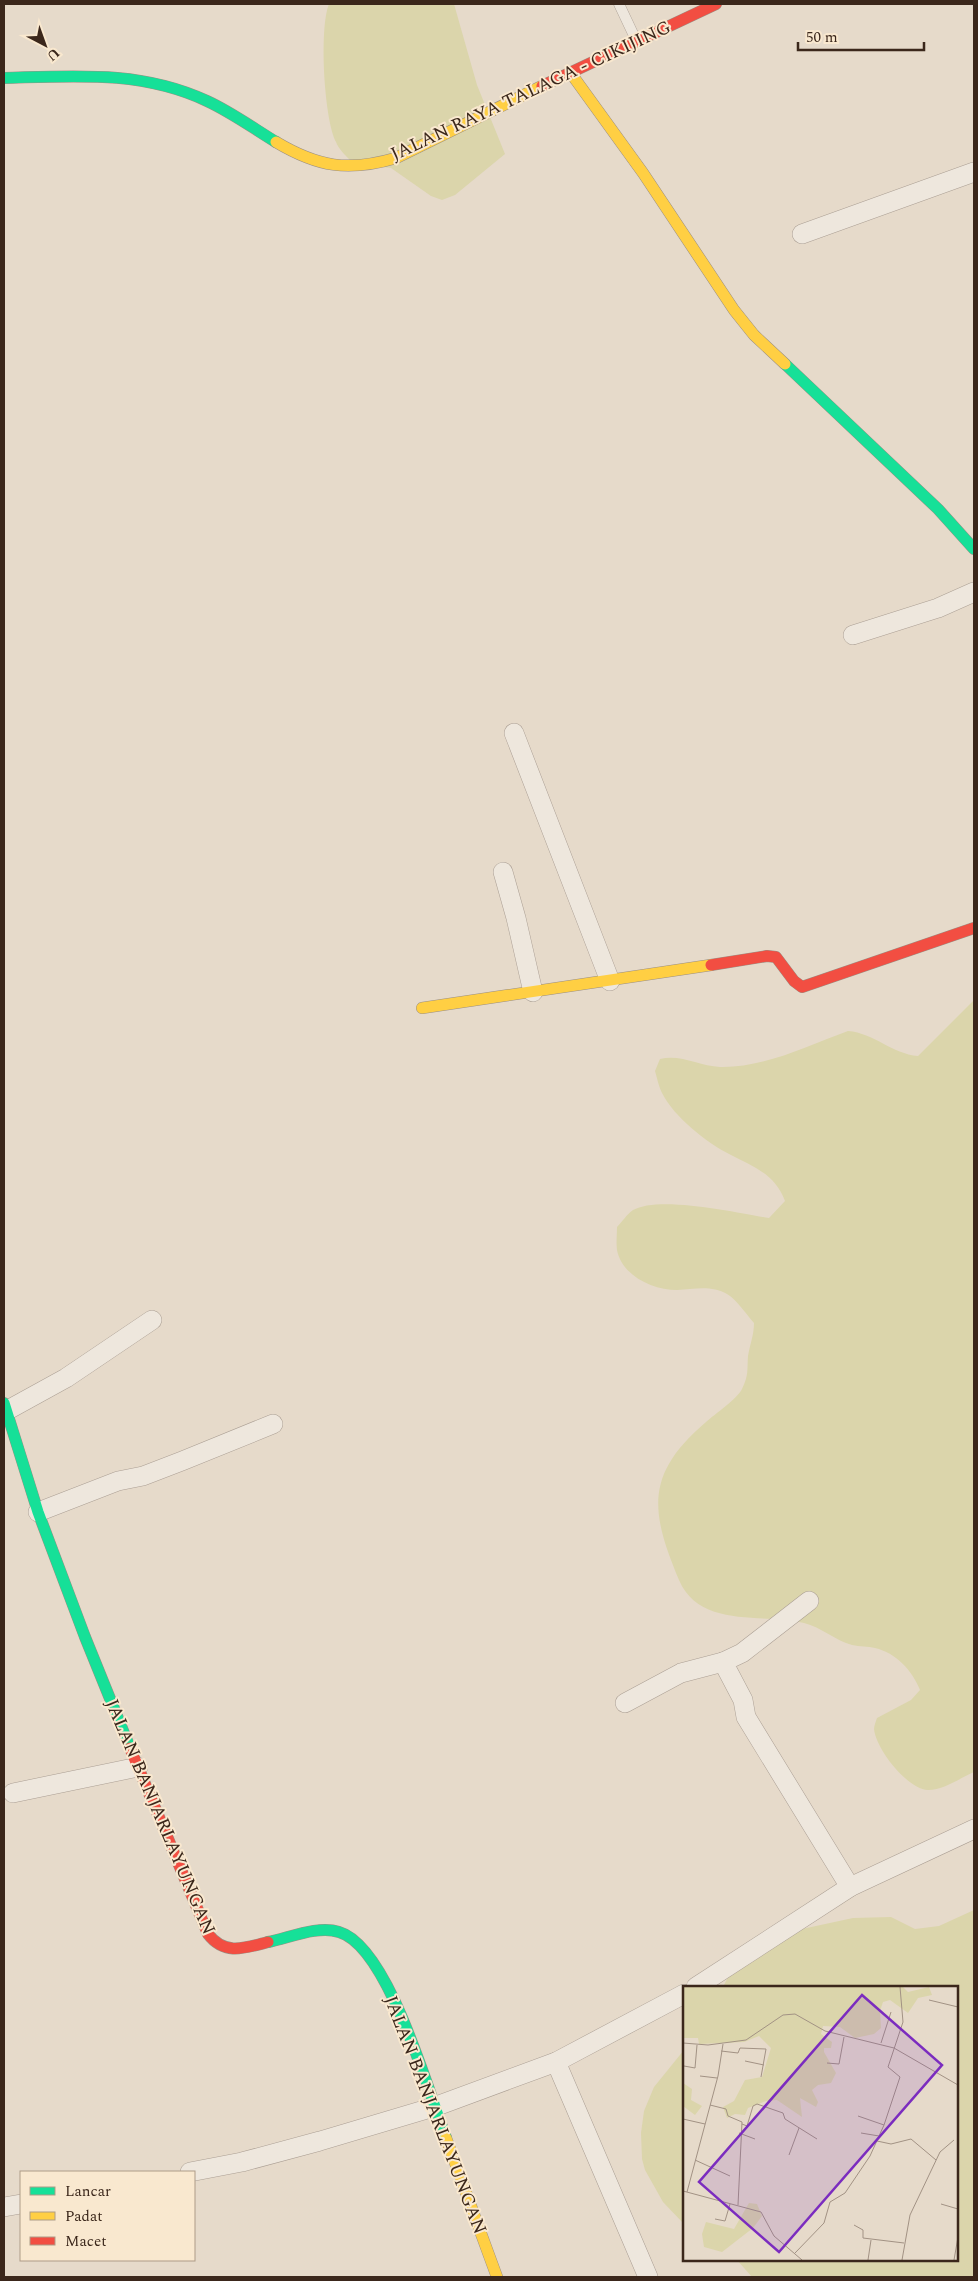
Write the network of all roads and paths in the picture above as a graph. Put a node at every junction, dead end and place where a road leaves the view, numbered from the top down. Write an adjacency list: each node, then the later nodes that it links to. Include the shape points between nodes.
1 (620, 4): 3 (lane)
2 (716, 4): 3 (street, JALAN RAYA TALAGA - CIKIJING)
3 (637, 40): 4 (street, JALAN RAYA TALAGA - CIKIJING)
4 (570, 72): 5 (street, JALAN RAYA TALAGA - CIKIJING, via 396,158 367,166 337,166 310,160 277,145 219,107 159,83 106,75); 8 (street, via 754,335 938,509)
5 (4, 78)
6 (974, 172): 7 (street)
7 (802, 234)
8 (974, 549)
9 (974, 592): 10 (street, via 938,608)
10 (854, 635)
11 (514, 733): 14 (street)
12 (503, 872): 15 (street)
13 (974, 928): 14 (street, via 808,986 797,984 780,961 772,956)
14 (610, 982): 15 (street)
15 (533, 992): 16 (street)
16 (422, 1008)
17 (152, 1320): 18 (street, via 66,1378)
18 (5, 1407): 20 (street, JALAN BANJARLAYUNGAN)
19 (273, 1424): 20 (street, via 182,1462 118,1481)
20 (38, 1512): 24 (street, JALAN BANJARLAYUNGAN)
21 (809, 1601): 22 (street, via 742,1652)
22 (723, 1662): 23 (street, via 680,1673); 27 (street, via 743,1700 746,1717)
23 (625, 1703)
24 (138, 1767): 25 (street); 31 (street, JALAN BANJARLAYUNGAN, via 213,1942 224,1949 235,1950 324,1930 350,1935 366,1951 399,2011)
25 (13, 1793)
26 (974, 1829): 27 (street)
27 (850, 1887): 28 (street)
28 (698, 1986)
29 (683, 1995): 30 (street)
30 (556, 2062): 31 (street); 36 (street)
31 (434, 2107): 32 (street, via 242,2162); 35 (street, JALAN BANJARLAYUNGAN)
32 (195, 2171)
33 (20, 2204): 34 (street)
34 (4, 2207)
35 (497, 2277)
36 (648, 2277)

